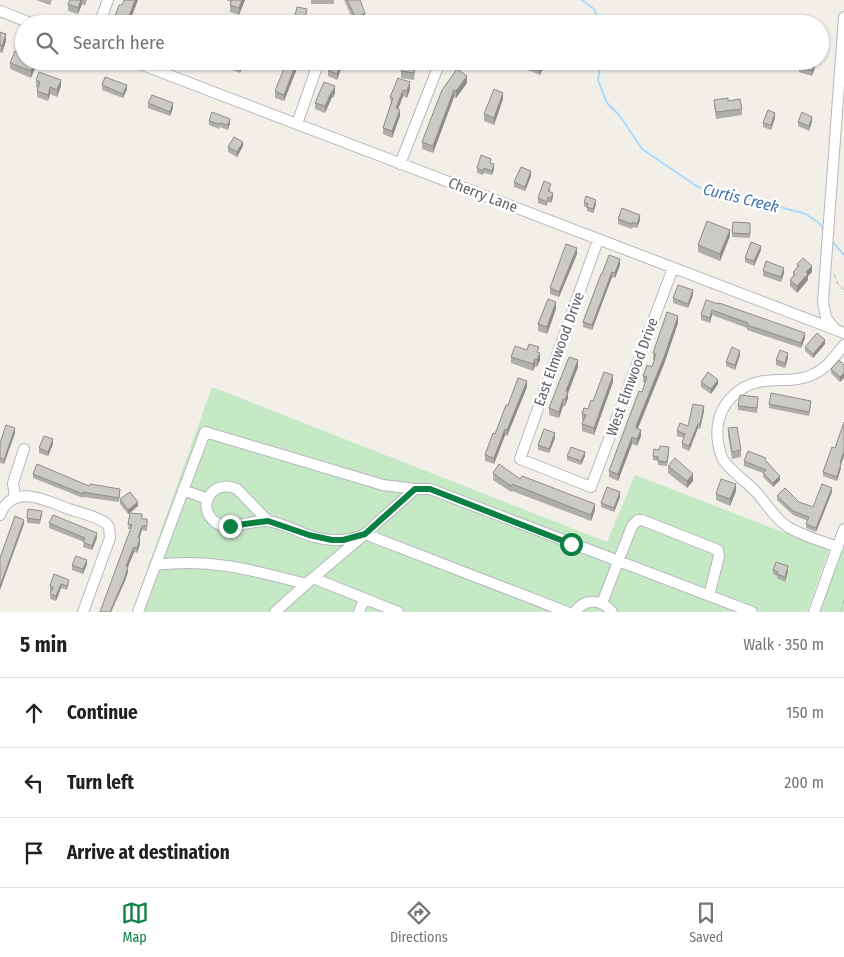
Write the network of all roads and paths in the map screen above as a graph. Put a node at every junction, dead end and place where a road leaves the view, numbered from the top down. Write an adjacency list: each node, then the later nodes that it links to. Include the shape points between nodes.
1 (108, 0): 3 (street)
2 (0, 11): 4 (street)
3 (102, 15)
4 (15, 17)
5 (844, 17): 6 (street)
6 (843, 30): 14 (street, Cherry Lane, via 823,302 826,318)
7 (156, 70): 10 (street, Cherry Lane)
8 (316, 70): 10 (street)
9 (436, 70): 11 (street)
10 (297, 124): 11 (street, Cherry Lane)
11 (400, 164): 12 (street, Cherry Lane)
12 (598, 240): 13 (street, Cherry Lane); 18 (street, East Elmwood Drive, via 520,459)
13 (673, 268): 14 (street, Cherry Lane); 18 (street, West Elmwood Drive)
14 (840, 331)
15 (844, 345): 28 (street, via 827,365 813,375 762,380 742,389 726,404 717,427 720,452 725,462 758,493 779,520 796,531)
16 (24, 449): 21 (street, via 13,483)
17 (383, 484): 19 (street); 20 (street, via 205,432); 23 (street)
18 (591, 487)
19 (415, 489): 23 (street); 29 (street, via 430,489)
20 (183, 490): 22 (street); 30 (street)
21 (15, 498): 24 (street); 36 (street, via 34,496 101,520 109,527 110,538)
22 (208, 499): 25 (street, via 207,510 218,524 230,526); 25 (street, via 215,489 232,486)
23 (398, 505): 27 (street)
24 (1, 511)
25 (268, 521): 27 (street, via 321,538 343,540)
26 (844, 529): 28 (street)
27 (365, 534): 31 (street); 41 (street)
28 (838, 547): 45 (street)
29 (617, 562): 32 (street); 32 (street, via 634,522 642,520 718,550); 35 (street)
30 (155, 565): 31 (street, via 194,562 235,566); 37 (street)
31 (310, 581): 34 (street); 38 (street)
32 (709, 596): 44 (street)
33 (844, 598): 46 (path)
34 (364, 599): 39 (street); 40 (street)
35 (602, 603): 42 (street, via 591,601); 43 (street)
36 (84, 612)
37 (138, 612)
38 (275, 612)
39 (359, 612)
40 (398, 612)
41 (567, 612)
42 (575, 612)
43 (612, 612)
44 (752, 612)
45 (814, 612)
46 (841, 612)

